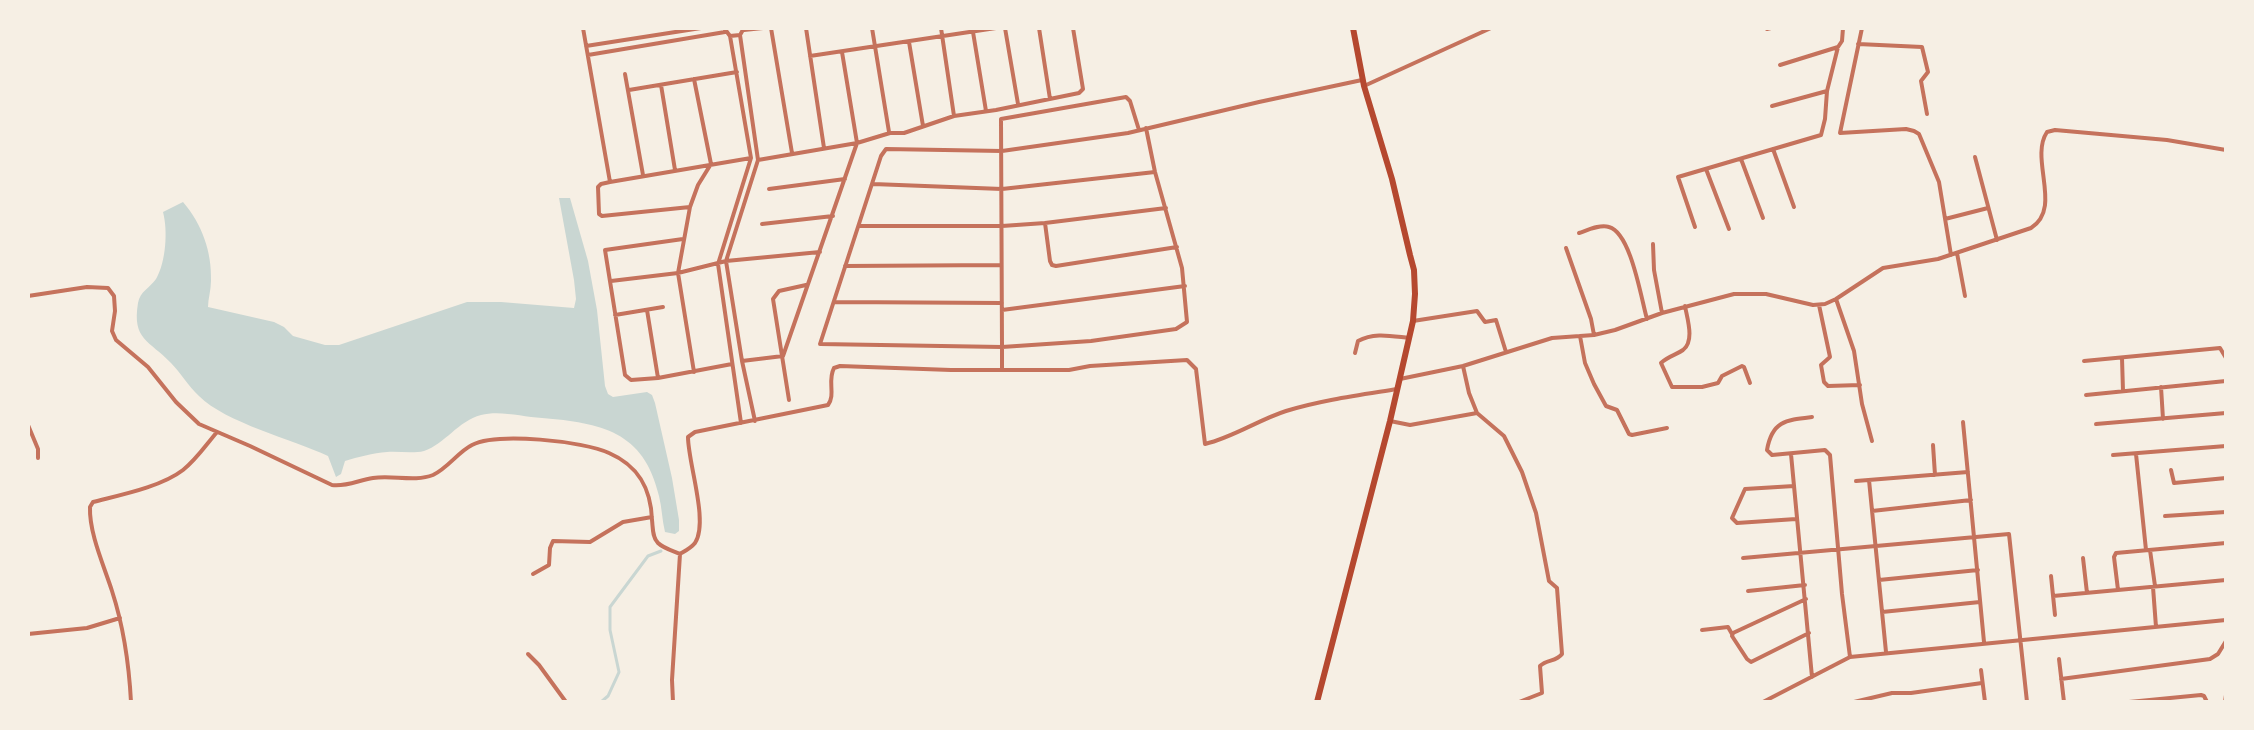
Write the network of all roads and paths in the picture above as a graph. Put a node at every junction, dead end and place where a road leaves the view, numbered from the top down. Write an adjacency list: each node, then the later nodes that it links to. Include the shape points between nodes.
1 (583, 28): 23 (street)
2 (701, 28): 23 (street)
3 (763, 28): 16 (street)
4 (771, 28): 52 (street)
5 (806, 28): 28 (street)
6 (872, 28): 24 (street)
7 (941, 28): 20 (street)
8 (996, 28): 18 (street)
9 (1005, 28): 38 (street)
10 (1039, 28): 37 (street)
11 (1073, 28): 37 (street, via 1083,89)
12 (1353, 28): 33 (main road)
13 (1491, 28): 33 (street)
14 (1843, 28): 25 (street)
15 (1862, 28): 22 (street)
16 (744, 29): 19 (street)
17 (726, 32): 19 (street); 27 (street); 30 (street)
18 (973, 32): 20 (street); 40 (street)
19 (740, 35): 56 (street)
20 (942, 36): 21 (street); 42 (street)
21 (909, 42): 24 (street); 43 (street)
22 (1858, 44): 41 (street, via 1922,47 1928,72 1921,81); 73 (street, via 1840,133 1906,129 1919,134 1939,182)
23 (586, 46): 27 (street)
24 (876, 46): 26 (street); 46 (street)
25 (1838, 47): 29 (street); 36 (street)
26 (842, 52): 28 (street); 47 (street)
27 (588, 55): 63 (street)
28 (810, 56): 48 (street)
29 (1780, 65)
30 (737, 72): 32 (street); 54 (street)
31 (625, 74): 35 (street)
32 (694, 79): 34 (street); 57 (street)
33 (1363, 83): 44 (street); 109 (main road, via 1414,270)
34 (661, 85): 35 (street); 59 (street)
35 (629, 90): 61 (street)
36 (1827, 91): 39 (street); 49 (street, via 1821,135)
37 (1050, 99): 38 (street)
38 (1018, 104): 40 (street)
39 (1772, 106)
40 (986, 111): 42 (street)
41 (1927, 114)
42 (954, 116): 43 (street)
43 (923, 126): 46 (street)
44 (1146, 128): 45 (street); 60 (street)
45 (1139, 130): 51 (street); 51 (street, via 1126,97 1003,117)
46 (890, 133): 47 (street)
47 (857, 143): 48 (street); 62 (street)
48 (824, 148): 52 (street)
49 (1773, 149): 55 (street); 68 (street)
50 (2226, 150): 82 (street, via 2167,140 2047,132 2042,143 2041,220)
51 (1002, 151): 64 (street, via 886,149); 66 (street)
52 (792, 153): 56 (street)
53 (1975, 157): 70 (street)
54 (751, 158): 57 (street); 89 (street)
55 (1741, 159): 58 (street); 72 (street)
56 (758, 160): 88 (street)
57 (711, 164): 59 (street); 67 (street)
58 (1706, 169): 78 (street, via 1678,177); 79 (street)
59 (675, 170): 61 (street)
60 (1155, 172): 66 (street); 69 (street)
61 (643, 175): 63 (street)
62 (845, 179): 65 (street); 71 (street)
63 (610, 182): 67 (street, via 598,187 602,216)
64 (873, 184): 66 (street); 76 (street)
65 (769, 189)
66 (1002, 189): 77 (street)
67 (690, 207): 81 (street)
68 (1794, 207)
69 (1166, 208): 74 (street); 84 (street)
70 (1988, 208): 73 (street); 82 (street)
71 (833, 216): 75 (street); 86 (street)
72 (1763, 218)
73 (1945, 219): 87 (street)
74 (1045, 223): 77 (street); 84 (street, via 1050,261 1056,266)
75 (762, 224)
76 (860, 226): 77 (street); 91 (street)
77 (1002, 226): 90 (street)
78 (1695, 227)
79 (1729, 229)
80 (1579, 233): 108 (street, via 1605,226 1620,235)
81 (683, 239): 92 (street); 93 (street, via 606,249)
82 (1997, 240): 87 (street)
83 (1653, 244): 106 (street)
84 (1177, 247): 95 (street)
85 (1566, 248): 110 (street)
86 (820, 252): 88 (street); 94 (street)
87 (1954, 254): 97 (street); 98 (street, via 1883,268)
88 (726, 261): 89 (street); 119 (street)
89 (718, 264): 92 (street); 121 (street)
90 (1001, 265): 91 (street); 100 (street)
91 (845, 266): 99 (street)
92 (678, 273): 93 (street); 124 (street)
93 (611, 281): 107 (street)
94 (806, 285): 116 (street); 116 (street, via 779,291 773,299)
95 (1185, 286): 105 (street); 113 (street, via 1187,322 1176,329)
96 (28, 296): 146 (street, via 108,288 114,296 116,340 199,424)
97 (1965, 296)
98 (1836, 299): 101 (street); 129 (street)
99 (835, 302): 100 (street); 113 (street, via 820,344)
100 (1002, 303): 105 (street)
101 (1819, 305): 102 (street, via 1748,293); 129 (street, via 1830,357 1821,365 1824,382)
102 (1685, 306): 106 (street); 128 (street, via 1688,345 1661,363 1672,387 1717,383 1742,366)
103 (663, 307): 104 (street)
104 (647, 310): 107 (street); 125 (street)
105 (1002, 310): 113 (street)
106 (1662, 313): 108 (street)
107 (615, 315): 125 (street, via 625,375 631,380)
108 (1647, 319): 110 (street)
109 (1413, 321): 112 (main road); 114 (street, via 1477,311 1485,322 1496,320)
110 (1594, 335): 111 (street)
111 (1580, 336): 114 (street); 145 (street, via 1594,384 1629,434)
112 (1409, 338): 115 (street, via 1364,338); 126 (main road)
113 (1002, 347): 123 (street)
114 (1506, 352): 122 (street)
115 (1355, 353)
116 (783, 356): 119 (street); 134 (street)
117 (2122, 358): 118 (street, via 2220,348); 120 (street); 132 (street)
118 (2226, 358)
119 (742, 361): 139 (street)
120 (2084, 361)
121 (732, 364): 124 (street); 142 (street)
122 (1463, 366): 126 (street); 135 (street)
123 (1002, 369): 131 (street, via 1069,370 1187,360 1196,369 1205,444 1286,411); 139 (street, via 840,366 831,373 828,405)
124 (694, 372): 125 (street)
125 (658, 378)
126 (1400, 379): 131 (main road)
127 (2226, 381): 130 (street)
128 (1750, 383)
129 (1860, 385): 147 (street)
130 (2161, 387): 132 (street); 138 (street)
131 (1397, 389): 140 (main road)
132 (2123, 391): 133 (street)
133 (2086, 395)
134 (789, 400)
135 (1477, 413): 140 (street, via 1410,425); 215 (street, via 1500,430 1513,452 1536,513 1549,581 1557,588 1562,654 1540,666 1542,693)
136 (2226, 413): 138 (street)
137 (1812, 417): 150 (street, via 1785,421 1774,430 1767,450 1772,455)
138 (2163, 419): 143 (street)
139 (755, 421): 142 (street)
140 (1390, 421): 214 (main road)
141 (1963, 422): 155 (street)
142 (741, 423): 173 (street, via 688,437 699,533 696,543)
143 (2096, 424)
144 (28, 425): 153 (street)
145 (1667, 428)
146 (217, 432): 165 (street, via 340,486 382,476 434,474 481,441 582,445 611,453 634,468 647,488); 191 (street, via 182,471 90,507)
147 (1872, 441)
148 (1933, 445): 156 (street)
149 (2226, 446): 151 (street)
150 (1791, 454): 160 (street); 170 (street, via 1825,450 1830,455)
151 (2136, 454): 152 (street); 171 (street)
152 (2113, 455)
153 (38, 458)
154 (2171, 470): 157 (street, via 2174,483)
155 (1968, 472): 156 (street); 161 (street)
156 (1935, 475): 158 (street)
157 (2226, 478)
158 (1869, 480): 159 (street); 162 (street)
159 (1856, 481)
160 (1794, 486): 166 (street); 166 (street, via 1745,489 1732,518 1737,523)
161 (1971, 500): 162 (street); 167 (street)
162 (1872, 511): 169 (street)
163 (2226, 512): 164 (street)
164 (2165, 516)
165 (652, 517): 173 (street, via 658,543); 177 (street, via 623,522 590,542 553,541 549,565)
166 (1796, 519): 172 (street)
167 (1975, 537): 169 (street); 176 (street); 198 (street, via 2009,534)
168 (2226, 543): 171 (street)
169 (1876, 545): 170 (street); 179 (street)
170 (1838, 550): 172 (street); 203 (street)
171 (2148, 550): 182 (street); 183 (street, via 2115,555)
172 (1802, 553): 174 (street); 181 (street)
173 (680, 554): 213 (street)
174 (1743, 558)
175 (2083, 558): 185 (street)
176 (1978, 570): 179 (street); 188 (street)
177 (533, 574)
178 (2051, 576): 186 (street)
179 (1879, 580): 189 (street)
180 (2226, 580): 182 (street)
181 (1805, 585): 184 (street); 187 (street)
182 (2154, 586): 183 (street); 193 (street)
183 (2118, 590): 185 (street)
184 (1748, 591)
185 (2087, 593): 186 (street)
186 (2053, 596): 190 (street)
187 (1806, 599): 195 (street); 197 (street)
188 (1980, 602): 189 (street); 200 (street)
189 (1882, 612): 201 (street)
190 (2055, 615)
191 (120, 618): 196 (street, via 87,628); 211 (street)
192 (2226, 620): 193 (street)
193 (2156, 627): 198 (street)
194 (1702, 630): 197 (street, via 1728,627)
195 (1810, 633): 197 (street, via 1751,662); 206 (street)
196 (28, 634)
197 (1732, 634)
198 (2021, 640): 200 (street); 220 (street)
199 (2226, 641): 207 (street, via 2210,659)
200 (1984, 643): 201 (street)
201 (1886, 652): 203 (street)
202 (528, 654): 212 (street)
203 (1850, 657): 206 (street)
204 (2059, 659): 207 (street)
205 (1981, 670): 208 (street)
206 (1812, 677): 216 (street)
207 (2061, 679): 221 (street)
208 (1982, 683): 209 (street); 219 (street)
209 (1911, 693): 217 (street); 218 (street)
210 (2226, 695): 224 (street)
211 (131, 702)
212 (566, 702)
213 (673, 702)
214 (1317, 702)
215 (1519, 702)
216 (1763, 702)
217 (1854, 702)
218 (1912, 702)
219 (1985, 702)
220 (2027, 702)
221 (2064, 702)
222 (2129, 702): 223 (street, via 2201,695)
223 (2207, 702)
224 (2225, 702)

